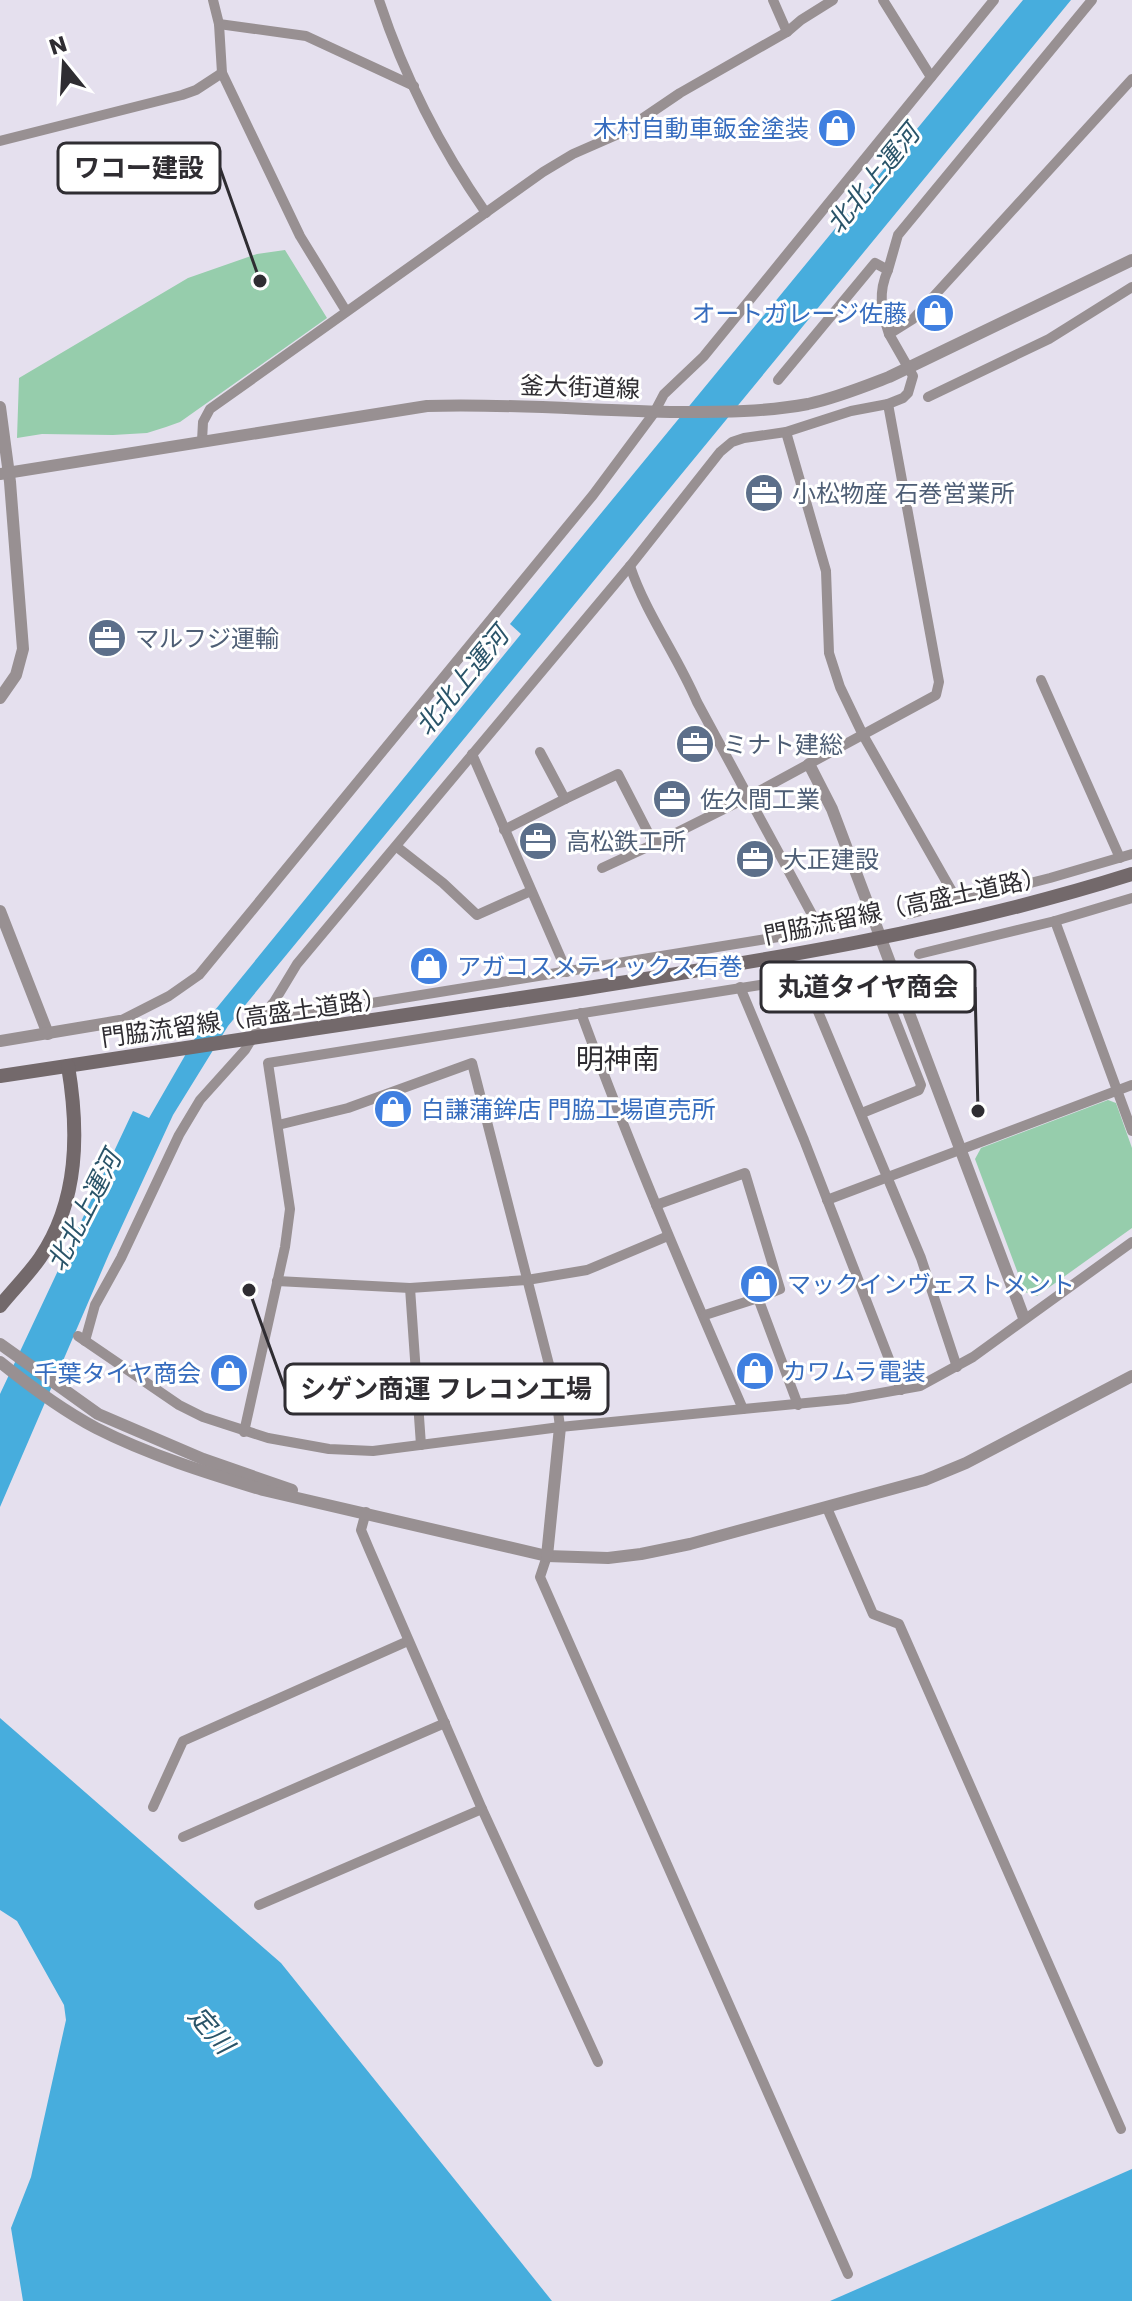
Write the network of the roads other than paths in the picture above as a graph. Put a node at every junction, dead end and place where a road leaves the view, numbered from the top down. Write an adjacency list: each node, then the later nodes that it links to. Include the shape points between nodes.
1 (213, 0): 8 (street)
2 (379, 0): 13 (street)
3 (773, 0): 9 (street)
4 (833, 0): 9 (street)
5 (883, 0): 11 (street)
6 (994, 0): 11 (street)
7 (1092, 0): 17 (street, via 898,235)
8 (219, 24): 10 (street); 13 (street, via 306,36)
9 (787, 32): 15 (street, via 621,133 573,154)
10 (222, 73): 14 (street, via 182,95); 19 (street, via 300,236)
11 (931, 77): 26 (street, via 713,345 664,394)
12 (1132, 79): 20 (street, via 913,319)
13 (414, 86): 15 (street, via 436,135)
14 (0, 141)
15 (486, 213): 19 (street)
16 (1132, 260): 21 (street, 釜大街道線)
17 (888, 270): 20 (street, via 881,306); 22 (street, via 875,263)
18 (1132, 287): 23 (street, via 1049,339)
19 (346, 311): 28 (street, via 210,409)
20 (889, 334): 21 (street)
21 (909, 367): 24 (street, via 911,389); 26 (street, 釜大街道線, via 810,403 744,412)
22 (778, 380)
23 (928, 397)
24 (888, 404): 27 (street); 33 (street, via 939,682 936,695)
25 (0, 407): 29 (street)
26 (654, 413): 28 (street, 釜大街道線, via 427,406); 61 (street, via 593,495 199,975)
27 (786, 432): 30 (street, via 744,438 720,452); 33 (street, via 826,571 829,653)
28 (202, 441): 29 (street, 釜大街道線)
29 (5, 474): 32 (street, via 23,649 16,675)
30 (630, 566): 35 (street); 37 (street, via 638,591)
31 (1041, 680): 43 (street)
32 (1, 696)
33 (863, 735): 36 (street); 48 (street)
34 (540, 752): 38 (street)
35 (472, 754): 39 (street); 41 (street)
36 (809, 764): 37 (street); 54 (street, via 832,809)
37 (748, 797): 40 (street); 53 (street)
38 (565, 799): 39 (street); 40 (street, via 618,774)
39 (504, 830): 46 (street)
40 (654, 844): 44 (street)
41 (397, 847): 46 (street, via 477,915); 59 (street, via 297,964)
42 (1132, 854): 43 (street)
43 (1120, 858): 48 (street)
44 (602, 868)
45 (1132, 874): 54 (main road, 門脇流留線（高盛土道路）)
46 (531, 891): 56 (street)
47 (1132, 898): 51 (street)
48 (958, 902): 50 (street)
49 (0, 911): 62 (street)
50 (909, 914)
51 (1055, 921): 55 (street); 68 (street)
52 (847, 926): 53 (street)
53 (821, 931): 56 (street)
54 (880, 939): 63 (main road, 門脇流留線（高盛土道路）); 72 (street)
55 (919, 954)
56 (567, 972): 59 (street, via 309,1012 287,1013)
57 (804, 978): 58 (street); 69 (street); 69 (street, via 856,967 878,976 921,1085)
58 (740, 987): 60 (street); 74 (street)
59 (272, 1004): 63 (street)
60 (581, 1013): 70 (street, via 268,1063); 75 (street)
61 (120, 1021): 62 (street)
62 (48, 1034): 64 (street)
63 (251, 1039): 65 (main road, 門脇流留線（高盛土道路）); 93 (street, via 200,1100 179,1135 81,1338 179,1405)
64 (0, 1041)
65 (68, 1066): 66 (main road, 門脇流留線（高盛土道路）); 82 (main road, via 74,1162 63,1210 40,1259)
66 (0, 1076)
67 (1132, 1085): 68 (street)
68 (1117, 1090): 71 (street); 72 (street)
69 (862, 1113): 73 (street)
70 (278, 1125): 78 (street, via 348,1108 472,1063); 79 (street, via 290,1209)
71 (1132, 1131)
72 (960, 1151): 73 (street); 84 (street)
73 (889, 1178): 74 (street); 87 (street)
74 (827, 1200): 89 (street)
75 (656, 1205): 76 (street); 81 (street, via 745,1173 780,1289)
76 (668, 1236): 78 (street, via 587,1270); 83 (street)
77 (1132, 1242): 84 (street)
78 (527, 1280): 80 (street); 92 (street)
79 (277, 1281): 80 (street); 93 (street)
80 (410, 1288): 94 (street)
81 (758, 1298): 83 (street); 90 (street)
82 (0, 1306)
83 (705, 1315): 91 (street)
84 (1024, 1318): 87 (street)
85 (5, 1349): 95 (street, via 98,1414)
86 (2, 1364): 95 (street, via 98,1429 263,1490)
87 (957, 1367): 89 (street)
88 (1132, 1376): 96 (street, via 966,1463)
89 (901, 1390): 90 (street)
90 (798, 1405): 91 (street)
91 (743, 1409): 92 (street)
92 (560, 1427): 94 (street); 98 (street)
93 (244, 1432): 94 (street, via 329,1449)
94 (421, 1445)
95 (317, 1501): 97 (street)
96 (827, 1508): 98 (street, via 641,1554); 106 (street, via 873,1614 899,1624)
97 (366, 1512): 98 (street); 99 (street, via 361,1530)
98 (547, 1556): 107 (street, via 540,1577)
99 (408, 1641): 100 (street); 101 (street, via 183,1741)
100 (445, 1723): 102 (street); 103 (street)
101 (153, 1807)
102 (482, 1809): 104 (street); 105 (street)
103 (183, 1837)
104 (259, 1905)
105 (598, 2062)
106 (1121, 2129)
107 (848, 2274)

